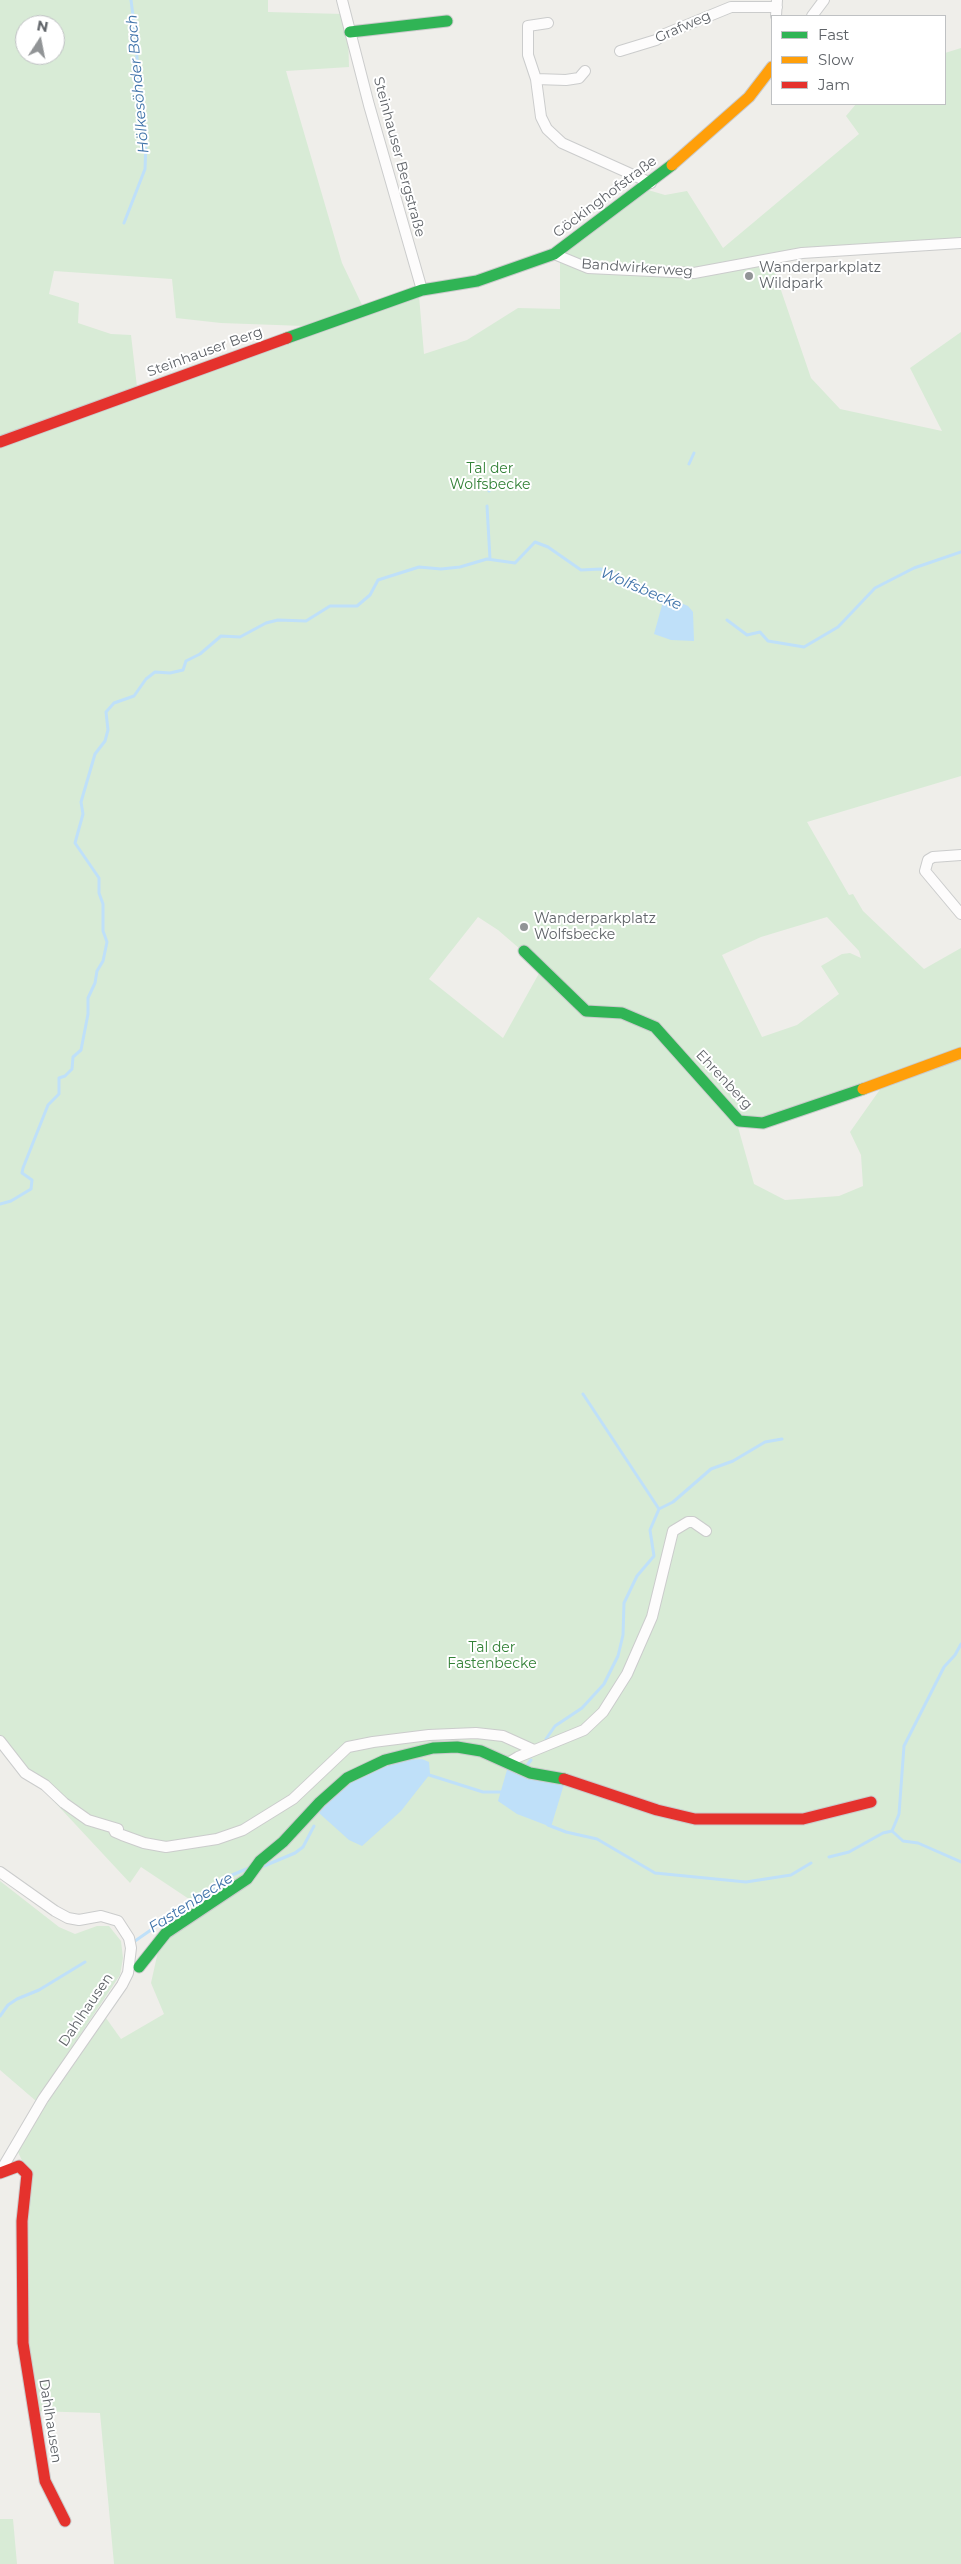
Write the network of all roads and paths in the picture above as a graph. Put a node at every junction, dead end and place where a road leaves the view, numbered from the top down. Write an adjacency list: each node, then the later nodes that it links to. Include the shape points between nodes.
1 (342, 0): 7 (street, Steinhauser Bergstraße)
2 (824, 0): 4 (street)
3 (776, 8): 8 (street, Grafweg, via 731,8 656,40)
4 (813, 15)
5 (447, 21): 7 (street)
6 (548, 23): 11 (street, via 528,26 528,56)
7 (350, 32): 15 (street, Steinhauser Bergstraße)
8 (620, 51)
9 (771, 68): 12 (street, Göckinghofstraße, via 749,96 715,129)
10 (586, 71): 11 (street, via 579,78)
11 (536, 79): 12 (street, via 541,117 562,143)
12 (651, 183): 14 (street, Göckinghofstraße)
13 (961, 243): 14 (street, Bandwirkerweg, via 802,253 694,273 588,268)
14 (554, 254): 15 (street, Göckinghofstraße, via 477,281)
15 (421, 290): 16 (street, Steinhauser Berg)
16 (0, 442)
17 (961, 855): 18 (street, via 933,857 928,860 925,871)
18 (961, 914)
19 (524, 951): 20 (street, Ehrenberg, via 586,1011 622,1013 656,1027 739,1121 745,1123 763,1123)
20 (961, 1053)
21 (706, 1531): 23 (street, via 688,1522 673,1531 648,1628 627,1674 604,1712 584,1730)
22 (0, 1741): 23 (street, via 25,1773 88,1820 116,1828 115,1832 144,1843 166,1847 217,1839 243,1830 293,1798 348,1747 430,1735 476,1733 503,1736)
23 (534, 1750): 24 (street)
24 (508, 1763): 25 (street, via 530,1773 567,1780 695,1819 802,1819); 27 (street, via 481,1750 434,1748 360,1770 320,1802 260,1861 247,1879 166,1933)
25 (871, 1802)
26 (0, 1872): 28 (street, Dahlhausen, via 68,1918 79,1920 101,1916 118,1921 129,1938 131,1948 128,1972 122,1986 43,2099)
27 (139, 1967)
28 (0, 2173): 29 (street, Dahlhausen, via 19,2166 27,2174 22,2221 23,2343 45,2481)
29 (65, 2521)

